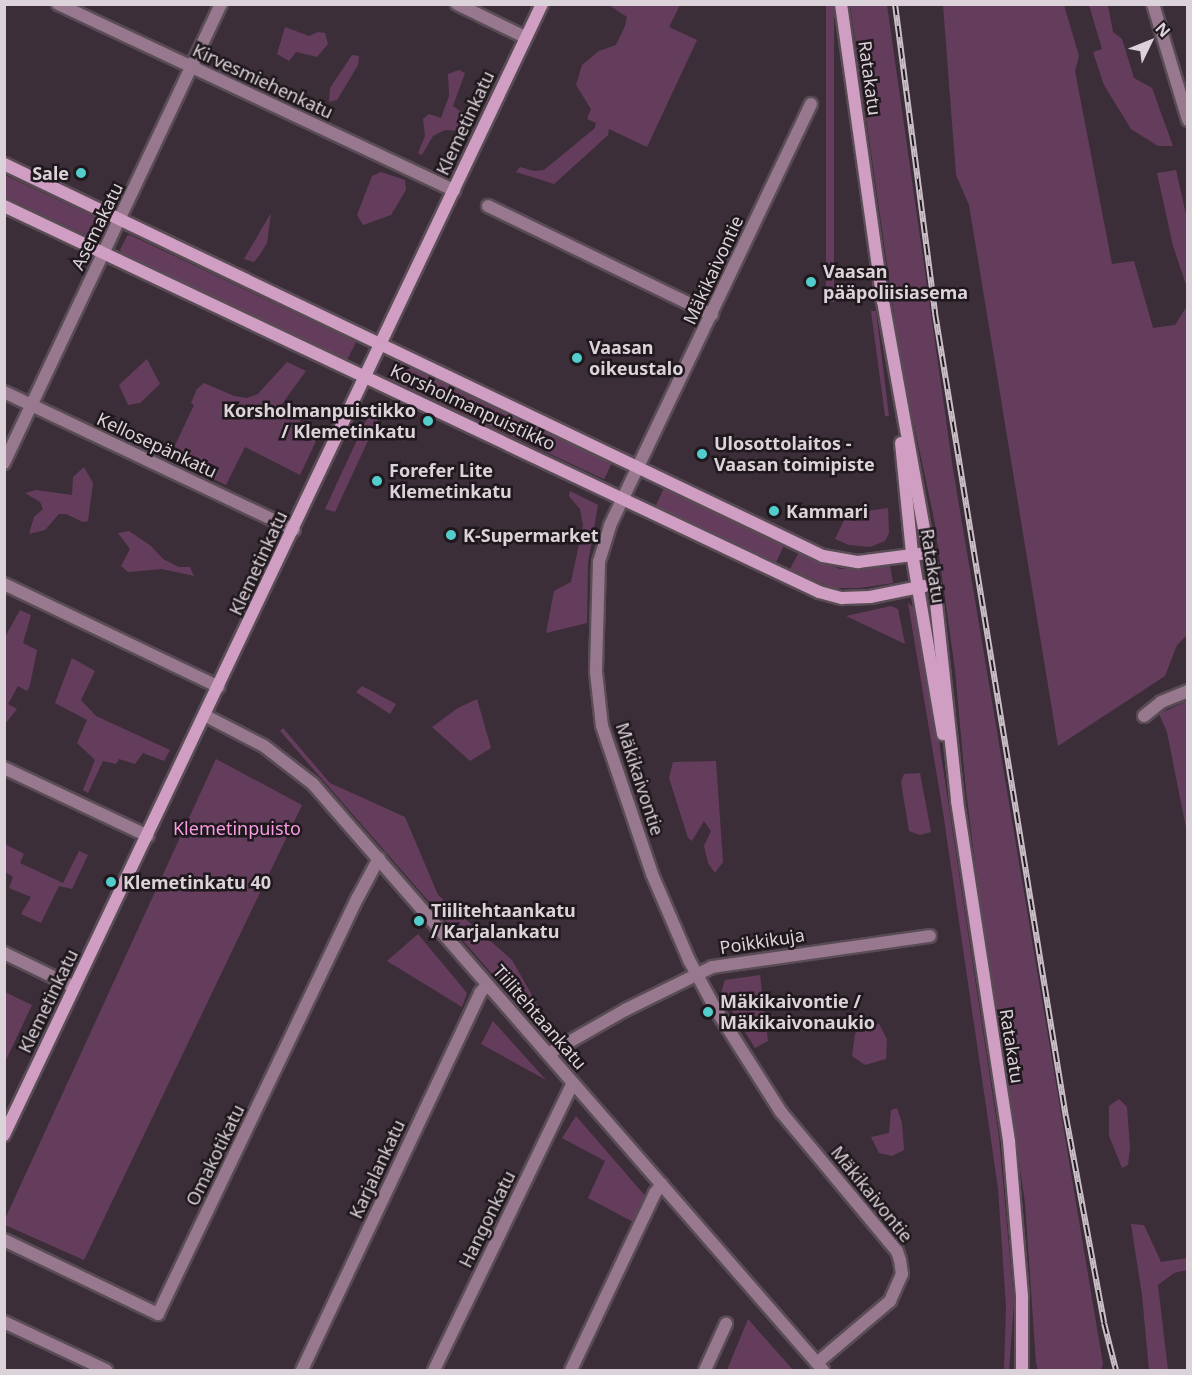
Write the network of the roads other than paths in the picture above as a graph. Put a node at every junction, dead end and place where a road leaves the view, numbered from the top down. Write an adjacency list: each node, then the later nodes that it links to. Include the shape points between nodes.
1 (58, 4): 8 (street, Kirvesmiehenkatu)
2 (221, 4): 8 (street, Asemakatu)
3 (457, 4): 7 (street)
4 (542, 4): 7 (main road, Klemetinkatu)
5 (841, 4): 19 (main road, Ratakatu)
6 (1153, 4): 10 (street)
7 (525, 37): 12 (main road, Klemetinkatu)
8 (191, 68): 12 (street, Kirvesmiehenkatu); 15 (street, Asemakatu)
9 (811, 104): 17 (street, Mäkikaivontie)
10 (1188, 120)
11 (4, 164): 15 (main road, Korsholmanpuistikko)
12 (454, 190): 18 (main road, Klemetinkatu)
13 (4, 206): 16 (main road, Korsholmanpuistikko)
14 (488, 206): 17 (street)
15 (120, 219): 16 (street, Asemakatu); 18 (main road, Korsholmanpuistikko)
16 (104, 252): 20 (main road, Korsholmanpuistikko); 22 (street, Asemakatu)
17 (712, 315): 24 (street, Mäkikaivontie)
18 (381, 344): 20 (main road, Klemetinkatu); 24 (main road, Korsholmanpuistikko)
19 (895, 370): 27 (main road, Ratakatu); 28 (main road, Ratakatu)
20 (366, 376): 25 (main road, Korsholmanpuistikko); 26 (main road, Klemetinkatu)
21 (4, 392): 22 (street, Kellosepänkatu)
22 (32, 405): 23 (street, Asemakatu); 26 (street, Kellosepänkatu)
23 (4, 463)
24 (639, 468): 25 (street, Mäkikaivontie); 28 (main road, Korsholmanpuistikko, via 823,556 858,562)
25 (624, 498): 31 (main road, Korsholmanpuistikko, via 819,592 861,598); 42 (street, Mäkikaivontie, via 599,561 596,672 602,726 652,874)
26 (294, 530): 32 (main road, Klemetinkatu)
27 (927, 553): 28 (main road, Korsholmanpuistikko); 30 (main road, Ratakatu)
28 (912, 554): 31 (main road, Ratakatu)
29 (4, 584): 32 (street)
30 (934, 584): 31 (main road, Korsholmanpuistikko); 37 (main road, Ratakatu)
31 (919, 587): 37 (main road, Ratakatu, via 936,700)
32 (219, 687): 34 (main road, Klemetinkatu)
33 (1188, 691): 35 (street, via 1161,702)
34 (206, 716): 38 (main road, Klemetinkatu); 39 (street, Tiilitehtaankatu, via 291,765)
35 (1144, 716)
36 (4, 768): 38 (street)
37 (957, 801): 50 (main road, Ratakatu, via 1009,1141)
38 (148, 836): 44 (main road, Klemetinkatu)
39 (379, 858): 43 (street, Tiilitehtaankatu); 49 (street, Omakotikatu, via 158,1314)
40 (930, 936): 42 (street, Poikkikuja, via 714,967)
41 (4, 953): 44 (street)
42 (697, 974): 45 (street, Poikkikuja); 53 (street, Mäkikaivontie, via 782,1112 897,1251 900,1260 902,1274 890,1301)
43 (487, 985): 45 (street, Tiilitehtaankatu); 55 (street, Karjalankatu)
44 (74, 987): 47 (main road, Klemetinkatu)
45 (548, 1054): 46 (street, Tiilitehtaankatu)
46 (573, 1083): 48 (street, Tiilitehtaankatu); 56 (street, Hangonkatu)
47 (4, 1135)
48 (662, 1184): 53 (street, Tiilitehtaankatu); 57 (street)
49 (4, 1240)
50 (1022, 1297): 59 (main road, Ratakatu); 60 (main road, Ratakatu)
51 (4, 1322): 54 (street)
52 (726, 1324): 58 (street)
53 (820, 1367)
54 (106, 1371)
55 (302, 1371)
56 (434, 1371)
57 (571, 1371)
58 (705, 1371)
59 (1014, 1371)
60 (1022, 1371)

